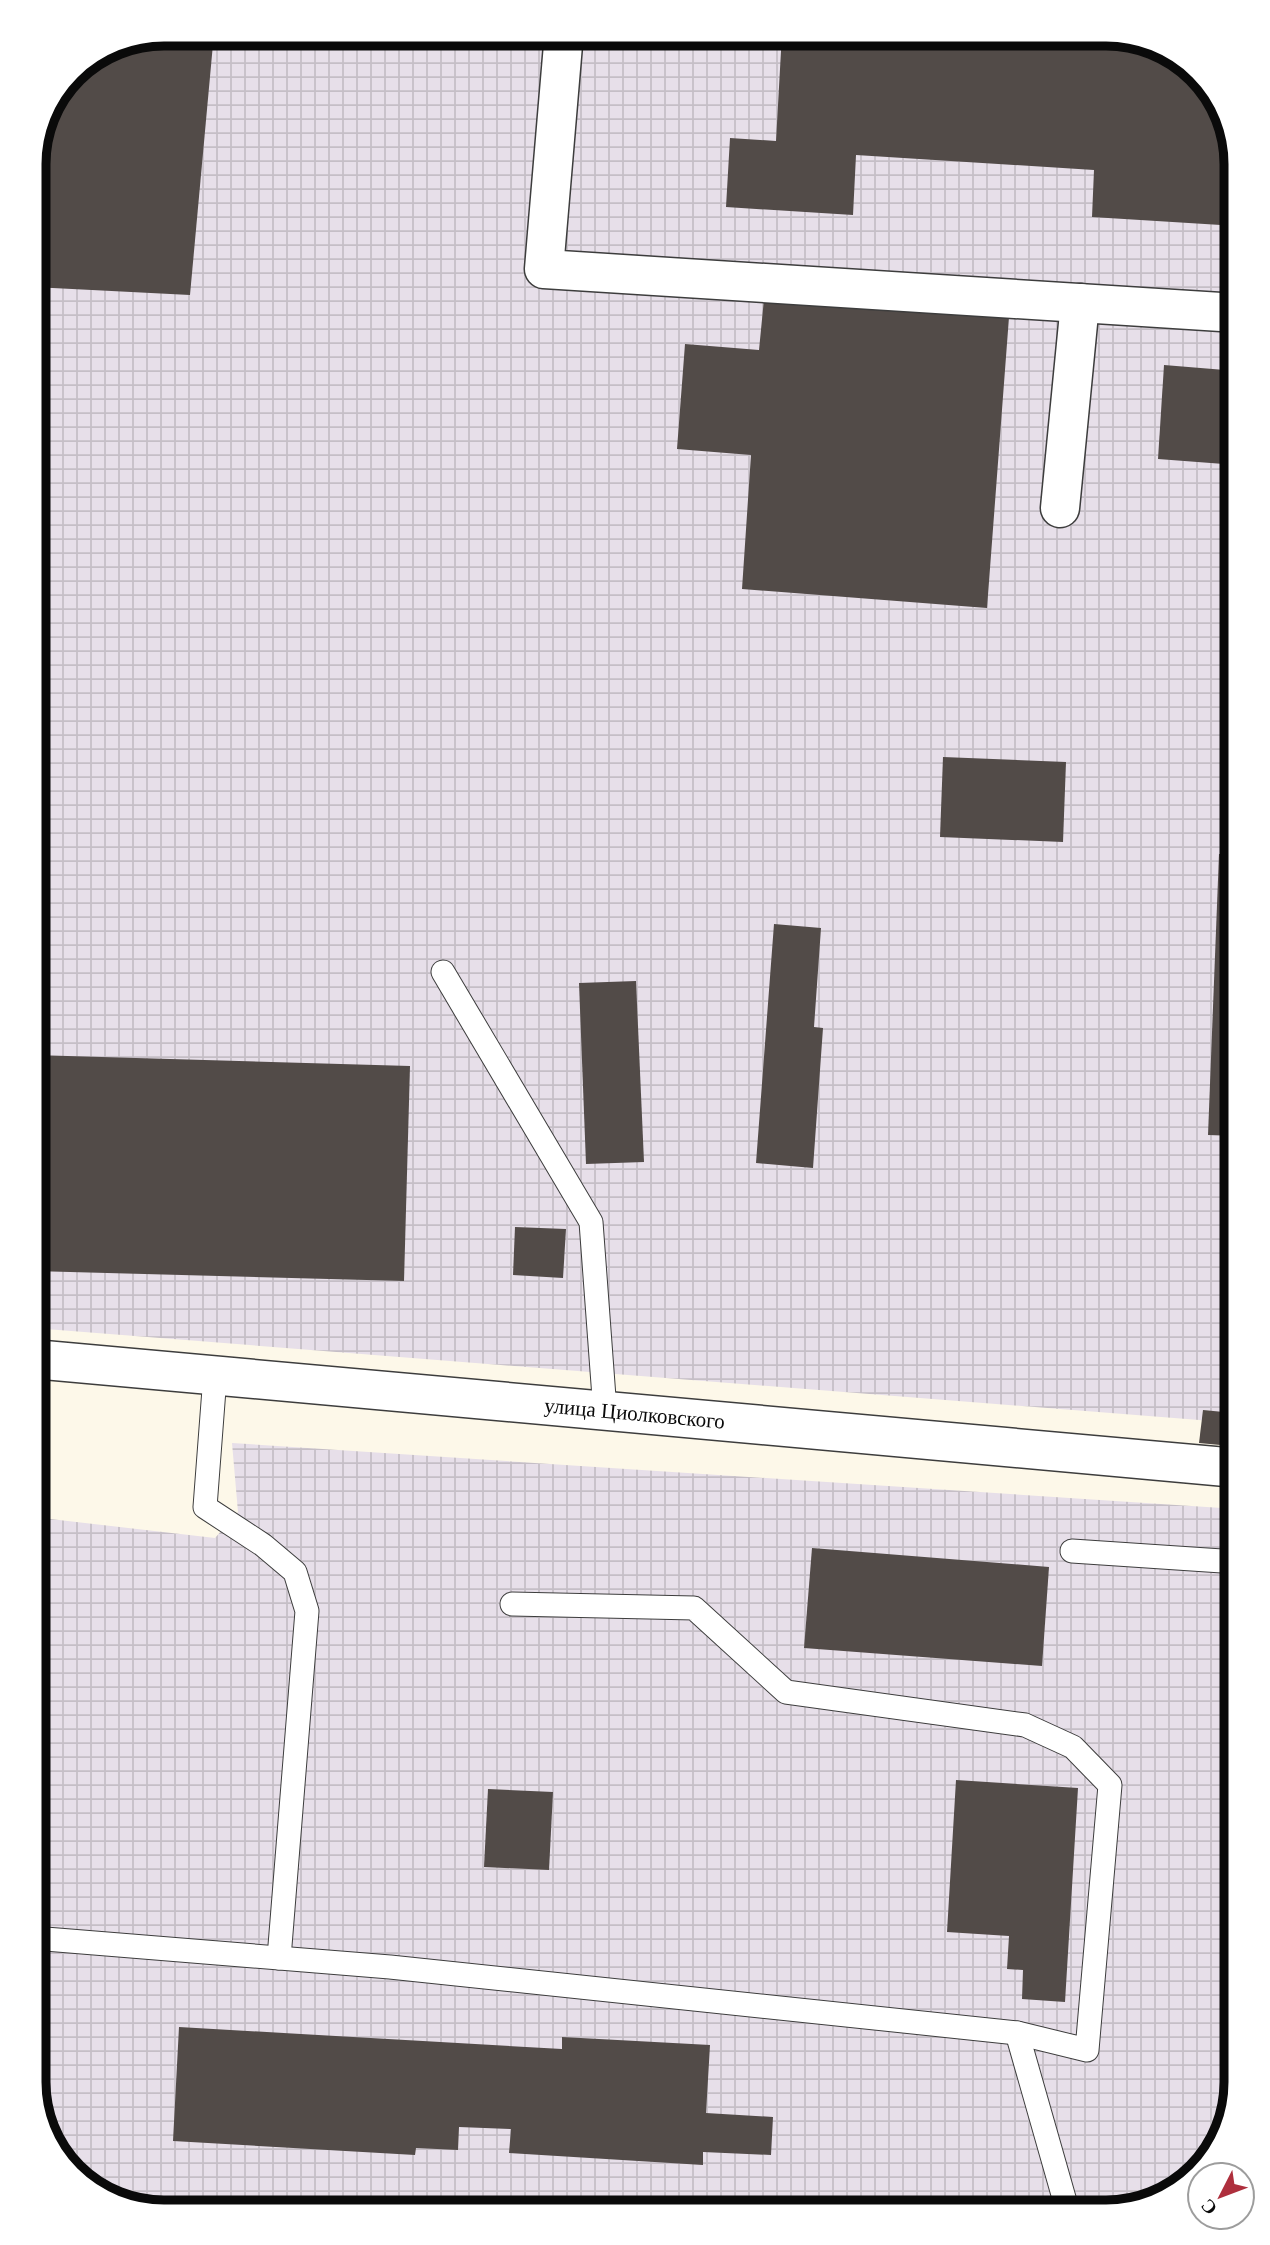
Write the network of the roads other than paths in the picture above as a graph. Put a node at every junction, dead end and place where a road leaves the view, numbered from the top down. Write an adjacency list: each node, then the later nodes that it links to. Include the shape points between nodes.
1 (563, 46): 2 (street, via 544,269)
2 (1080, 303): 3 (street); 4 (street)
3 (1224, 312)
4 (1060, 508)
5 (443, 972): 8 (lane, via 591,1222)
6 (46, 1360): 7 (street, улица Циолковского)
7 (215, 1376): 8 (street, улица Циолковского); 14 (lane, via 205,1507 295,1572 307,1611)
8 (605, 1411): 9 (street, улица Циолковского)
9 (1224, 1467)
10 (1072, 1552): 11 (lane)
11 (1224, 1561)
12 (512, 1604): 15 (lane, via 694,1608 786,1692 1025,1725 1073,1747 1110,1785 1087,2050)
13 (46, 1939): 14 (lane)
14 (278, 1958): 15 (lane)
15 (1017, 2033): 16 (lane)
16 (1065, 2200)

